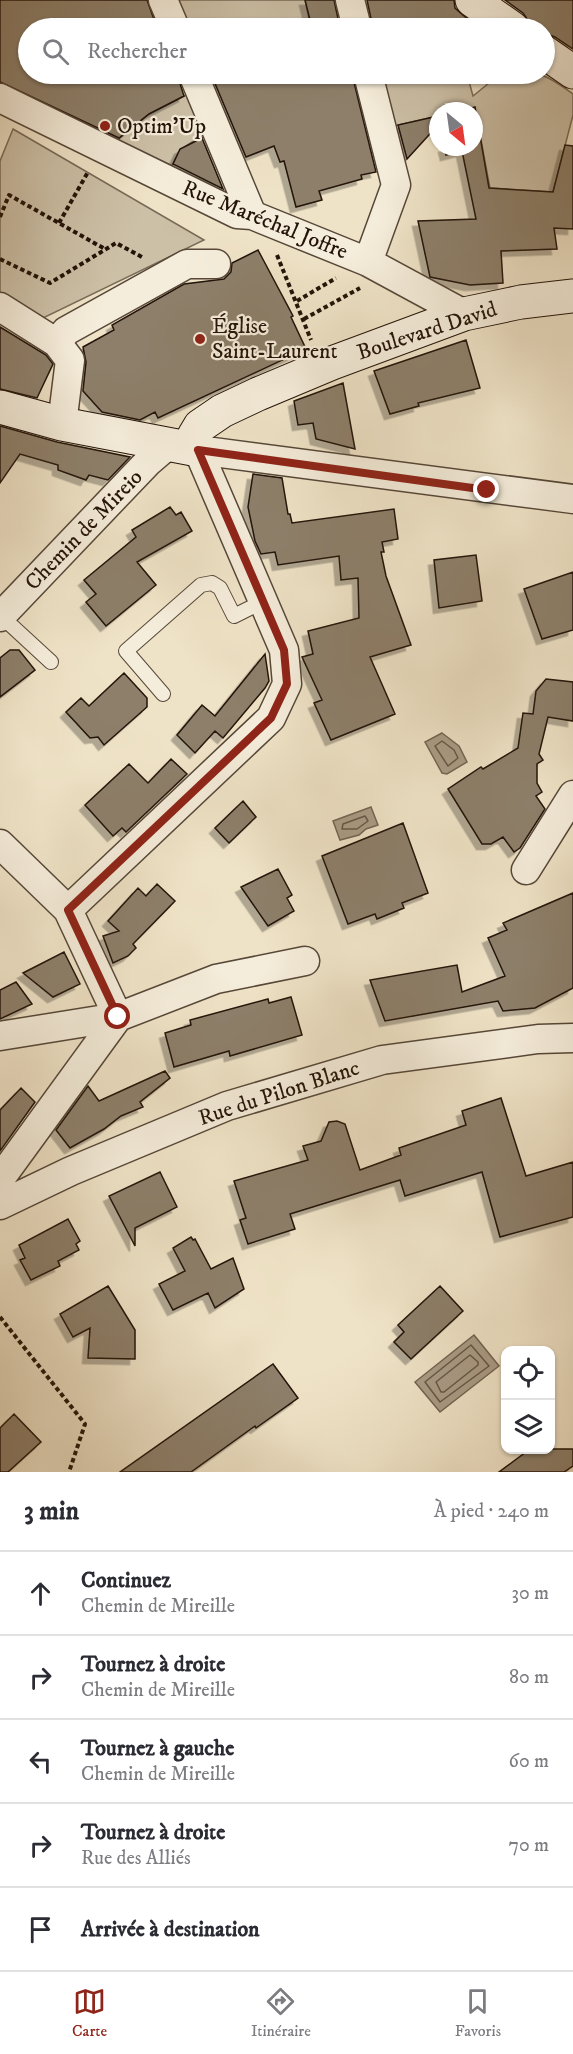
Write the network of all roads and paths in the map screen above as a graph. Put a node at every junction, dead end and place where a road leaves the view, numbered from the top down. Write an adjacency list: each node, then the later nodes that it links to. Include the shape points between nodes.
1 (163, 0): 4 (street)
2 (350, 0): 5 (street)
3 (471, 0): 6 (street)
4 (171, 18)
5 (354, 18)
6 (497, 18)
7 (555, 60): 8 (street)
8 (573, 72)
9 (197, 84): 13 (street)
10 (371, 84): 21 (street, via 396,185)
11 (0, 98): 13 (street, Rue Maréchal Joffre, via 237,214)
12 (91, 167): 15 (path)
13 (252, 215): 21 (street, Rue Maréchal Joffre)
14 (0, 218): 15 (path, via 9,195)
15 (59, 223): 16 (path)
16 (105, 250): 18 (path, via 116,243); 19 (path, via 50,283)
17 (278, 256): 24 (path)
18 (146, 259)
19 (0, 260)
20 (216, 264): 28 (street, via 188,264 66,331)
21 (368, 273): 26 (street, Rue Maréchal Joffre); 27 (path)
22 (333, 280): 24 (path)
23 (573, 296): 26 (street, Boulevard David)
24 (297, 301): 27 (path)
25 (0, 307): 28 (street)
26 (464, 314): 32 (street, Boulevard David, via 332,363 222,411 200,426)
27 (304, 319): 29 (path)
28 (57, 343): 31 (street, via 70,360)
29 (312, 344)
30 (0, 407): 31 (street)
31 (62, 424): 32 (street)
32 (184, 447): 33 (street); 34 (street); 35 (street, Chemin de Mireio, via 148,462)
33 (573, 499)
34 (264, 601): 37 (lane, via 234,616 220,588 212,583 201,585 126,651); 41 (street, via 284,650 287,684 271,718)
35 (1, 616): 36 (lane)
36 (51, 662)
37 (163, 694)
38 (573, 795): 40 (street)
39 (0, 844): 41 (street)
40 (526, 870)
41 (68, 910): 43 (street)
42 (305, 961): 43 (street, via 216,979)
43 (118, 1017): 44 (street); 46 (street)
44 (0, 1036)
45 (573, 1038): 47 (street, Rue du Pilon Blanc, via 538,1039 382,1060 227,1106)
46 (0, 1179)
47 (0, 1205)
48 (0, 1317): 49 (path, via 85,1424)
49 (69, 1472)

